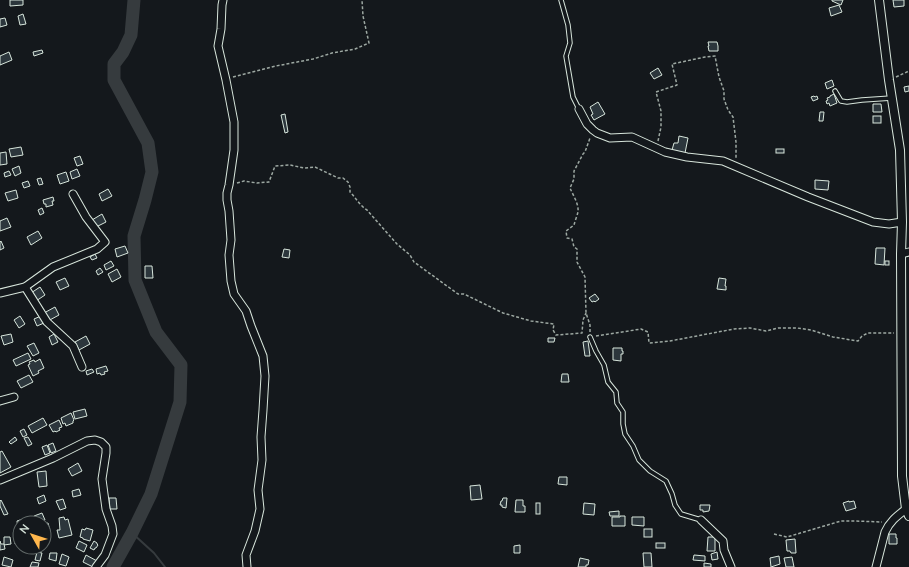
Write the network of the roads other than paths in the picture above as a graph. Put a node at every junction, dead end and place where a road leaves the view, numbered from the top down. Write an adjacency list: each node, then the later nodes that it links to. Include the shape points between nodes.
1 (223, 0): 21 (street, via 218,46 234,122 234,150 227,193 231,282 234,294 246,311 262,356 264,376 262,460 258,490 260,509 246,555)
2 (561, 0): 6 (lane, via 570,43 566,56 573,97)
3 (879, 0): 5 (street)
4 (835, 91): 5 (lane, via 841,101 847,102)
5 (892, 98): 8 (street, via 900,150)
6 (579, 109): 8 (street, via 587,124 596,133 610,138 632,138 665,152 723,161 873,222)
7 (73, 194): 10 (street, via 105,242 97,249 54,267)
8 (902, 222): 9 (street)
9 (905, 253): 17 (street, via 901,333 902,476)
10 (25, 287): 11 (street); 13 (street, via 48,322 73,346)
11 (0, 294)
12 (590, 337): 19 (lane, via 604,365 608,382 616,392 617,403 623,412 625,434 638,460 666,481 681,514)
13 (82, 367)
14 (14, 397): 15 (street)
15 (0, 401)
16 (0, 480): 20 (street, via 87,441 101,442 106,447 102,480 113,534 105,555)
17 (906, 490): 18 (street)
18 (908, 513): 23 (street, via 896,517 890,523 885,532)
19 (701, 520): 22 (street, via 723,541)
20 (96, 567)
21 (246, 567)
22 (731, 567)
23 (876, 567)

